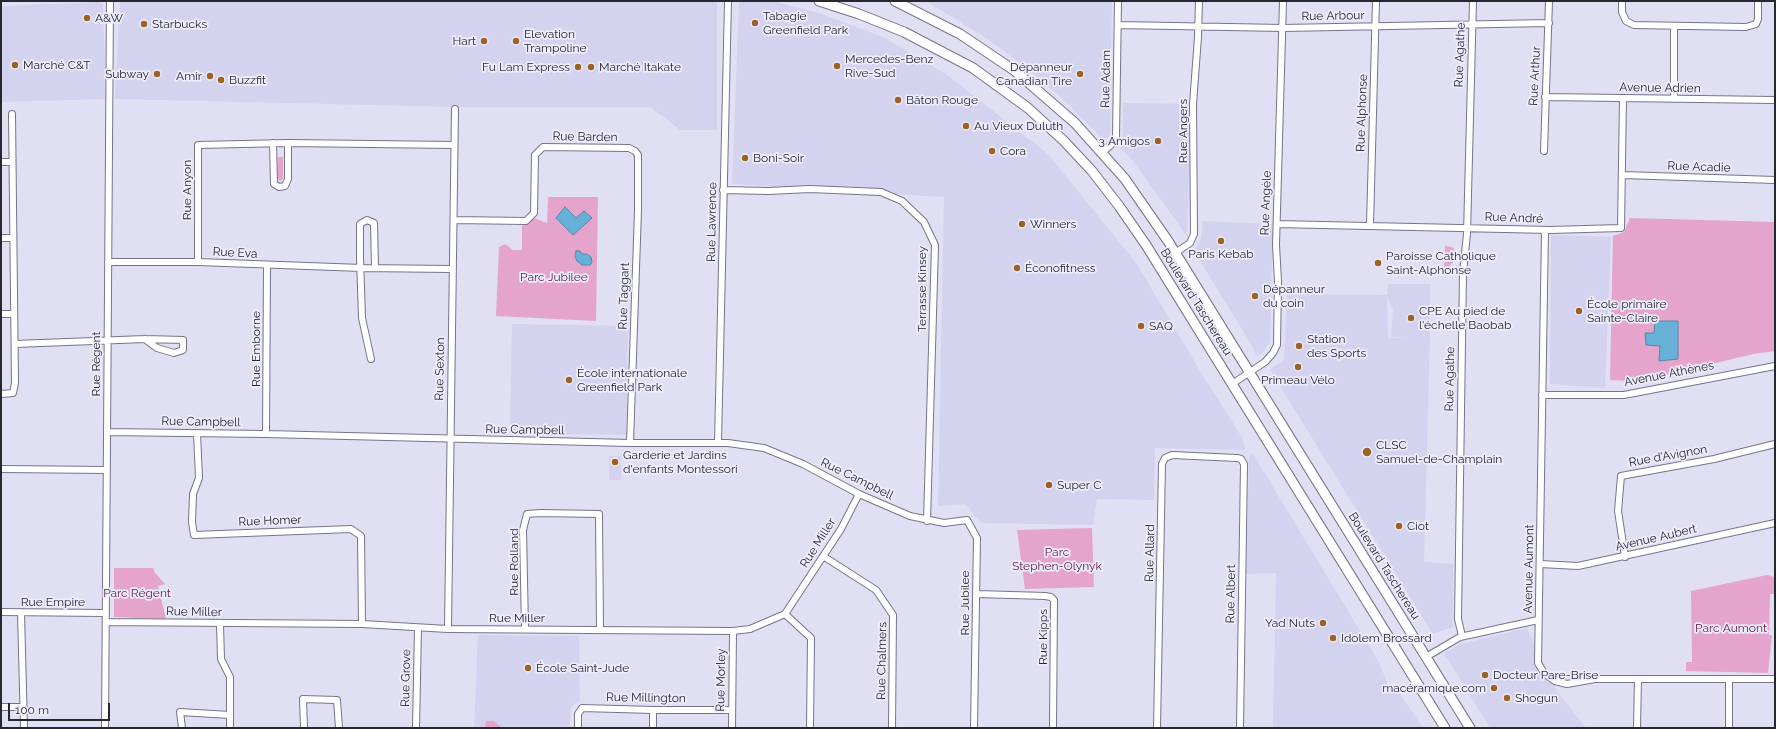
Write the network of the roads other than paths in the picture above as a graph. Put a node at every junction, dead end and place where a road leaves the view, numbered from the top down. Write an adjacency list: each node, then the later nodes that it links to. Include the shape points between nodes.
1 (110, 1): 45 (street, Rue Régent)
2 (728, 1): 36 (street, Rue Lawrence)
3 (818, 1): 59 (main road, Boulevard Taschereau, via 895,28 941,50 998,85 1049,127 1092,171 1125,213)
4 (895, 1): 31 (main road, Boulevard Taschereau, via 960,34 1015,71 1061,110)
5 (1118, 1): 14 (street, Rue Adam)
6 (1198, 1): 16 (street, Rue Angers)
7 (1283, 1): 19 (street, Rue Angèle)
8 (1376, 1): 17 (street, Rue Alphonse)
9 (1473, 1): 15 (street, Rue Agathe)
10 (1549, 1): 13 (street, Rue Arthur)
11 (1622, 1): 18 (street, via 1622,12 1626,21 1634,25)
12 (1758, 1): 18 (street, via 1756,24 1746,27)
13 (1549, 23): 15 (street, Rue Arbour); 20 (street, Rue Arthur)
14 (1118, 25): 16 (street, Rue Arbour); 31 (street, Rue Adam, via 1116,137)
15 (1472, 25): 17 (street, Rue Arbour); 40 (street, Rue Agathe)
16 (1198, 26): 19 (street, Rue Arbour); 44 (street, Rue Angers, via 1193,104 1194,234 1190,243)
17 (1376, 26): 19 (street, Rue Arbour); 39 (street, Rue Alphonse)
18 (1674, 26): 22 (street)
19 (1283, 28): 38 (street, Rue Angèle)
20 (1545, 97): 21 (street, Avenue Adrien); 30 (street, Rue Arthur)
21 (1623, 98): 22 (street, Avenue Adrien); 34 (street, Rue André)
22 (1674, 99): 23 (street, Avenue Adrien)
23 (1775, 100)
24 (455, 108): 28 (street, Rue Sexton)
25 (12, 114): 33 (street)
26 (273, 143): 27 (street, Rue Anyon); 27 (street, via 274,184 279,187 285,186 288,179); 46 (street, Rue Anyon, via 198,145)
27 (288, 143): 28 (street, Rue Anyon)
28 (454, 145): 37 (street, Rue Sexton)
29 (636, 151): 37 (street, Rue Barden, via 629,148 543,147 535,155 534,214 526,221); 66 (street, Rue Taggart, via 638,210)
30 (1544, 151)
31 (1103, 152): 44 (main road, Boulevard Taschereau, via 1140,199)
32 (1, 162): 33 (street)
33 (12, 162): 43 (street)
34 (1622, 175): 35 (street, Rue Acadie); 41 (street, Rue André, via 1621,228)
35 (1775, 180)
36 (723, 190): 67 (street, Rue Lawrence); 73 (street, Terrasse Kinsey, via 768,191 810,188 881,192 902,201 924,222 935,246)
37 (454, 220): 50 (street, Rue Sexton)
38 (1277, 224): 39 (street, Rue André); 58 (street, Rue Angèle, via 1276,346 1269,358)
39 (1370, 225): 40 (street, Rue André)
40 (1466, 228): 41 (street, Rue André); 92 (street, Rue Agathe, via 1463,273 1458,609)
41 (1545, 230): 61 (street, Avenue Aumont)
42 (1, 238): 43 (street)
43 (13, 238): 52 (street)
44 (1175, 253): 58 (main road, Boulevard Taschereau)
45 (108, 262): 46 (street, Rue Eva); 54 (street, Rue Régent)
46 (198, 262): 47 (street, Rue Eva)
47 (267, 265): 48 (street, Rue Eva); 64 (street, Rue Emborne)
48 (362, 268): 49 (street, Rue Eva); 49 (street, via 360,224 367,220 374,223); 56 (street, via 362,318)
49 (375, 268): 50 (street, Rue Eva)
50 (452, 270): 65 (street, Rue Sexton)
51 (1, 314): 52 (street)
52 (14, 314): 55 (street)
53 (145, 339): 53 (street, via 183,340 183,350 174,352 157,348); 54 (street)
54 (107, 342): 55 (street); 62 (street, Rue Régent)
55 (15, 344): 60 (street, via 13,392)
56 (371, 359)
57 (1775, 366): 61 (street, Avenue Athènes, via 1624,395)
58 (1250, 373): 59 (street, Rue Angèle); 93 (main road, Boulevard Taschereau)
59 (1232, 384): 118 (main road, Boulevard Taschereau)
60 (1, 394)
61 (1542, 395): 77 (street, Avenue Aumont)
62 (107, 432): 63 (street, Rue Campbell); 71 (street, Rue Régent)
63 (197, 433): 64 (street, Rue Campbell); 86 (street, Rue Homer, via 199,478 193,494 194,535 351,529 360,536)
64 (266, 434): 65 (street, Rue Campbell)
65 (451, 439): 66 (street, Rue Campbell); 88 (street, Rue Sexton)
66 (630, 443): 67 (street, Rue Campbell)
67 (718, 443): 72 (street, Rue Campbell, via 764,448 803,464)
68 (1775, 444): 76 (street, Rue d'Avignon, via 1714,459 1621,476 1618,511)
69 (1242, 460): 116 (street, Rue Allard, via 1172,455 1163,460); 117 (street, Rue Albert, via 1244,466)
70 (1, 469): 71 (street)
71 (107, 470): 81 (street, Rue Régent)
72 (859, 494): 73 (street, Rue Campbell); 75 (street, Rue Miller)
73 (927, 521): 78 (street, Rue Jubilee, via 944,523 967,520 976,538)
74 (1775, 523): 76 (street, Avenue Aubert)
75 (823, 556): 82 (street, Rue Miller); 113 (street, Rue Chalmers, via 876,590 893,615)
76 (1625, 557): 77 (street, Avenue Aubert, via 1578,566)
77 (1540, 564): 83 (street, Avenue Aumont)
78 (977, 594): 114 (street, Rue Jubilee); 115 (street, Rue Kipps, via 1044,596 1054,600)
79 (1, 612): 80 (street, Rue Empire)
80 (21, 613): 81 (street, Rue Empire); 98 (street)
81 (106, 613): 84 (street, Rue Régent)
82 (785, 614): 91 (street, Rue Miller, via 750,629); 112 (street, via 811,638)
83 (1538, 620): 92 (street); 94 (street, Avenue Aumont, via 1538,663 1544,673 1555,681 1568,684 1595,679)
84 (106, 622): 85 (street, Rue Miller); 103 (street, Rue Régent)
85 (220, 624): 86 (street, Rue Miller); 101 (street, via 221,659 230,677)
86 (362, 624): 87 (street, Rue Miller)
87 (418, 628): 88 (street, Rue Miller); 108 (street, Rue Grove)
88 (448, 629): 89 (street, Rue Miller)
89 (525, 629): 90 (street, Rue Miller); 90 (street, Rue Rolland, via 523,530 527,514 540,513 599,514)
90 (600, 629): 91 (street, Rue Miller)
91 (733, 631): 100 (street, Rue Morley)
92 (1462, 636): 93 (street)
93 (1426, 657): 119 (main road, Boulevard Taschereau)
94 (1638, 679): 95 (street, Avenue Aumont); 120 (street)
95 (1729, 679): 96 (street, Avenue Aumont); 121 (street)
96 (1775, 679)
97 (1, 707): 98 (street)
98 (22, 707): 102 (street)
99 (653, 710): 100 (street, Rue Millington); 109 (street, Rue Millington, via 582,708 578,714); 110 (street)
100 (732, 710): 111 (street, Rue Morley)
101 (230, 715): 104 (street, via 180,712); 105 (street)
102 (24, 728)
103 (105, 728)
104 (182, 728)
105 (230, 728)
106 (304, 728): 107 (street, via 304,699 337,700)
107 (339, 728)
108 (416, 728)
109 (578, 728)
110 (653, 728)
111 (732, 728)
112 (810, 728)
113 (892, 728)
114 (974, 728)
115 (1053, 728)
116 (1157, 728)
117 (1240, 728)
118 (1445, 728)
119 (1470, 728)
120 (1637, 728)
121 (1729, 728)

